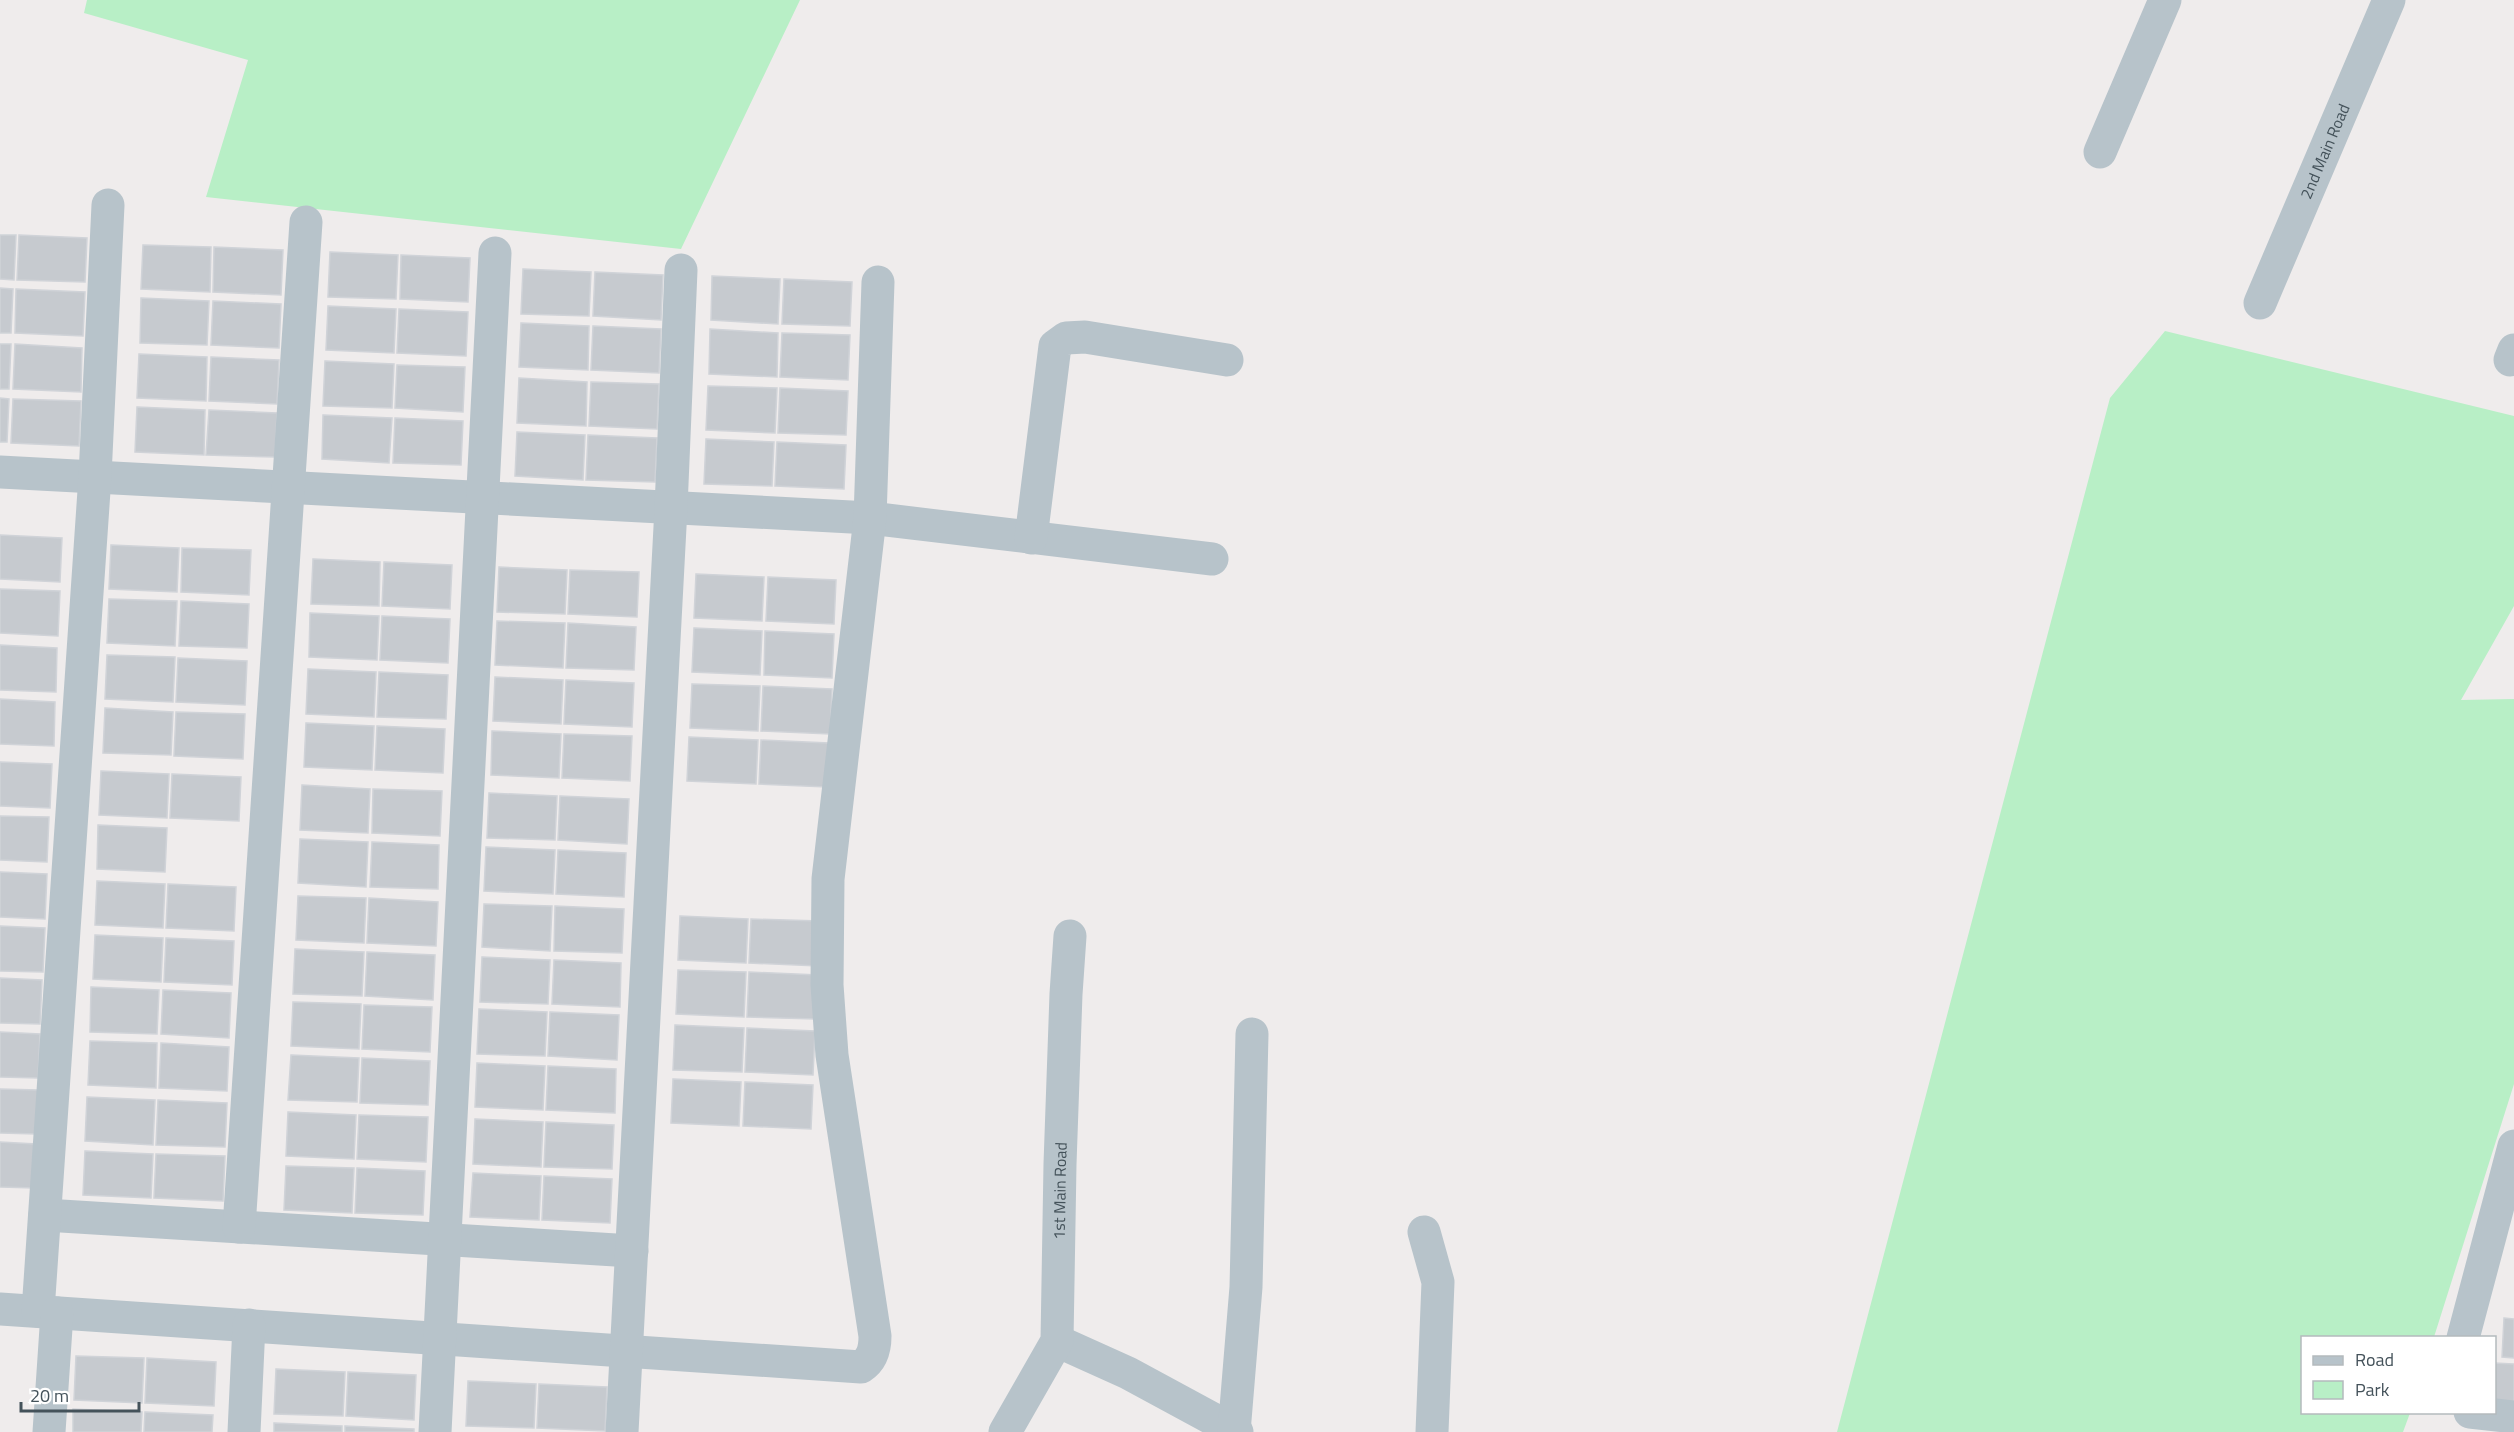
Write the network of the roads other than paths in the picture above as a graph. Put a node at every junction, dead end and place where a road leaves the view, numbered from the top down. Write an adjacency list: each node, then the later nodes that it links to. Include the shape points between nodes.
1 (2165, 0): 3 (street)
2 (2390, 0): 9 (street, 2nd Main Road)
3 (2100, 152)
4 (108, 205): 12 (street)
5 (306, 222): 13 (street)
6 (495, 253): 14 (street)
7 (681, 270): 15 (street)
8 (878, 282): 16 (street)
9 (2260, 303)
10 (1227, 360): 17 (street, via 1086,337 1066,338 1055,346)
11 (0, 472): 12 (street)
12 (95, 476): 13 (street); 22 (street)
13 (290, 488): 14 (street); 23 (street)
14 (482, 497): 15 (street); 25 (street)
15 (671, 508): 16 (street); 26 (street)
16 (870, 518): 17 (street); 33 (street, via 828,879 826,930 832,1054 875,1346 868,1363 861,1367)
17 (1031, 538): 18 (street)
18 (1212, 559)
19 (1070, 936): 32 (street, 1st Main Road, via 1060,1152)
20 (1252, 1034): 41 (street, via 1246,1287)
21 (2513, 1158): 30 (street)
22 (45, 1215): 23 (street); 28 (street)
23 (240, 1227): 25 (street)
24 (1424, 1232): 42 (street, via 1438,1282)
25 (445, 1239): 26 (street); 31 (street)
26 (632, 1251): 33 (street)
27 (0, 1309): 28 (street)
28 (48, 1312): 29 (street); 36 (street)
29 (249, 1325): 31 (street); 37 (street)
30 (2464, 1336)
31 (440, 1338): 33 (street); 38 (street)
32 (1057, 1341): 40 (street, 1st Main Road); 41 (street, via 1128,1373)
33 (626, 1350): 39 (street)
34 (2481, 1414): 35 (street)
35 (2514, 1417)
36 (49, 1432)
37 (244, 1432)
38 (435, 1432)
39 (622, 1432)
40 (1005, 1432)
41 (1235, 1432)
42 (1432, 1432)

